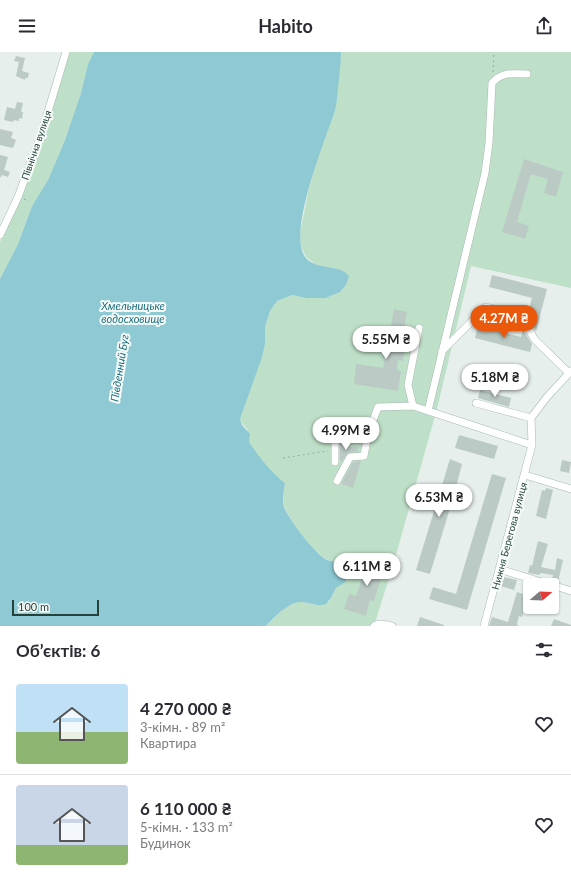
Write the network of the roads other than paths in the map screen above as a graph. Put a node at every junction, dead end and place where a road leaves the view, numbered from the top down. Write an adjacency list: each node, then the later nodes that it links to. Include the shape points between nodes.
1 (66, 52): 3 (street, Північна вулиця, via 41,134 18,197)
2 (527, 74): 5 (street, via 503,74 492,83 485,173)
3 (0, 235)
4 (419, 328): 8 (street, via 408,385)
5 (442, 351): 6 (street, via 486,307 521,316 535,340); 9 (street)
6 (570, 372): 10 (street)
7 (476, 403): 10 (street)
8 (413, 406): 9 (street); 11 (street, via 378,407)
9 (428, 410): 12 (street)
10 (531, 418): 12 (street, Нижня Берегова вулиця)
11 (368, 434): 13 (street, via 337,438); 15 (street, via 364,456 350,457)
12 (532, 445): 14 (street, Нижня Берегова вулиця)
13 (334, 462)
14 (525, 475): 16 (street); 17 (street, Нижня Берегова вулиця)
15 (337, 481)
16 (571, 488)
17 (499, 569): 18 (street); 23 (street, Нижня Берегова вулиця)
18 (529, 578)
19 (559, 587): 20 (street)
20 (571, 591)
21 (374, 626): 22 (street)
22 (392, 626)
23 (484, 626)

